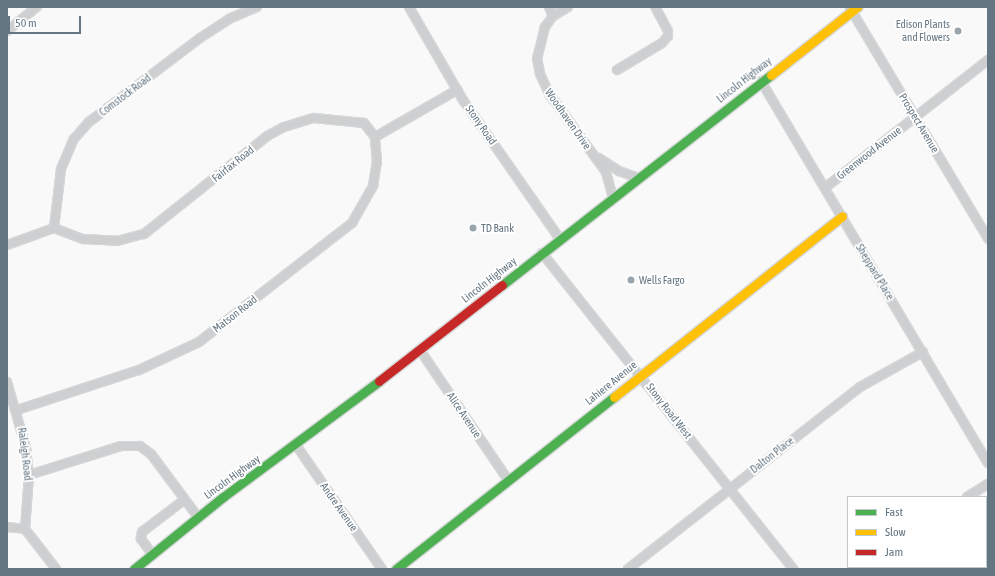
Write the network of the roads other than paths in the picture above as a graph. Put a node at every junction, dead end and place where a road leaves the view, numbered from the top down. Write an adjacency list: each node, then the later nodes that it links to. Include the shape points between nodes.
1 (37, 7): 9 (street)
2 (257, 7): 21 (street, Comstock Road, via 231,18 200,38 88,122 74,139 61,169)
3 (409, 7): 13 (street, Stony Road)
4 (549, 7): 8 (street)
5 (568, 7): 8 (street, Woodhaven Drive)
6 (655, 7): 11 (street, via 668,31 668,36 662,43)
7 (853, 8): 12 (main road, Lincoln Highway); 14 (street, Prospect Avenue)
8 (553, 16): 16 (street, Woodhaven Drive, via 545,27 539,43 537,58 540,74 550,95)
9 (7, 31)
10 (988, 60): 14 (street, Greenwood Avenue)
11 (617, 70)
12 (761, 81): 17 (main road, Lincoln Highway); 18 (street, Sheppard Place)
13 (457, 90): 15 (street); 22 (street, Stony Road)
14 (916, 117): 18 (street, Greenwood Avenue); 23 (street, Prospect Avenue)
15 (375, 136): 21 (street, Fairfax Road, via 364,124 314,118 284,127 267,136 144,234 118,241 83,239); 30 (street, Matson Road, via 377,162 373,186 352,223 199,342 139,370)
16 (593, 154): 17 (street, via 619,172); 19 (street, Woodhaven Drive, via 606,172)
17 (638, 178): 19 (main road, Lincoln Highway)
18 (826, 187): 20 (street, Sheppard Place)
19 (613, 198): 22 (main road, Lincoln Highway)
20 (842, 216): 27 (street, Sheppard Place); 28 (main road, Lahiere Avenue)
21 (54, 228): 24 (street)
22 (560, 239): 25 (main road, Lincoln Highway)
23 (988, 239)
24 (7, 245)
25 (542, 254): 26 (main road, Lincoln Highway); 28 (street, Stony Road West)
26 (420, 350): 31 (main road, Lincoln Highway); 34 (street, Alice Avenue)
27 (923, 352): 32 (street, Sheppard Place); 36 (street, Dalton Place, via 860,388)
28 (640, 375): 34 (main road, Lahiere Avenue); 36 (street, Stony Road West)
29 (7, 382): 30 (street, Raleigh Road)
30 (17, 410): 33 (street, Raleigh Road)
31 (296, 445): 39 (main road, Lincoln Highway); 45 (street, Andre Avenue)
32 (988, 463)
33 (29, 476): 38 (street, via 132,444 151,454); 41 (street, Raleigh Road)
34 (508, 480): 46 (main road, Lahiere Avenue)
35 (988, 484): 37 (street)
36 (730, 488): 47 (street, Dalton Place); 48 (street, Stony Road West)
37 (968, 496)
38 (184, 500): 39 (street); 42 (street, via 142,532 142,539)
39 (198, 517): 42 (main road, Lincoln Highway)
40 (7, 527): 41 (street)
41 (25, 529): 43 (street)
42 (152, 554): 44 (main road, Lincoln Highway)
43 (56, 569)
44 (134, 569)
45 (382, 569)
46 (396, 569)
47 (628, 569)
48 (793, 569)

